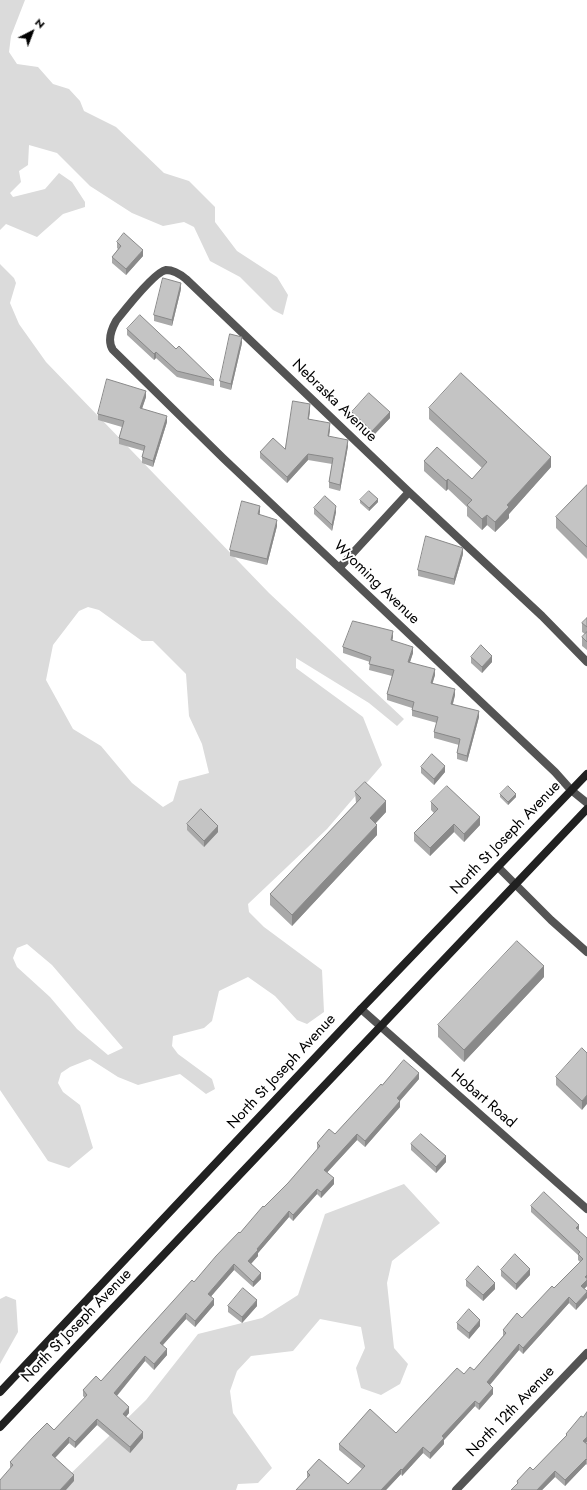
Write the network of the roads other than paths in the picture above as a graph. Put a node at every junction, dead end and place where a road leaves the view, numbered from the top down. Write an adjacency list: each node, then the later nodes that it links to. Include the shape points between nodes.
1 (146, 382): 2 (street, Nebraska Avenue, via 111,346 112,328 153,279 163,271 172,270 186,279); 3 (street, Wyoming Avenue)
2 (409, 492): 3 (street); 4 (street, Nebraska Avenue, via 542,616)
3 (340, 567): 6 (street, Wyoming Avenue)
4 (587, 662)
5 (587, 774): 6 (main road, North St Joseph Avenue)
6 (571, 790): 7 (street, Wyoming Avenue); 9 (main road, North St Joseph Avenue)
7 (587, 803)
8 (587, 809): 10 (main road, North St Joseph Avenue)
9 (498, 867): 10 (street); 12 (main road, North St Joseph Avenue)
10 (516, 884): 11 (street); 13 (main road, North St Joseph Avenue)
11 (587, 952)
12 (361, 1009): 13 (street, Hobart Road); 16 (main road, North St Joseph Avenue)
13 (381, 1027): 14 (street, Hobart Road); 17 (main road, North St Joseph Avenue)
14 (587, 1209)
15 (587, 1353): 18 (street, North 12th Avenue)
16 (0, 1392)
17 (0, 1427)
18 (456, 1490)

